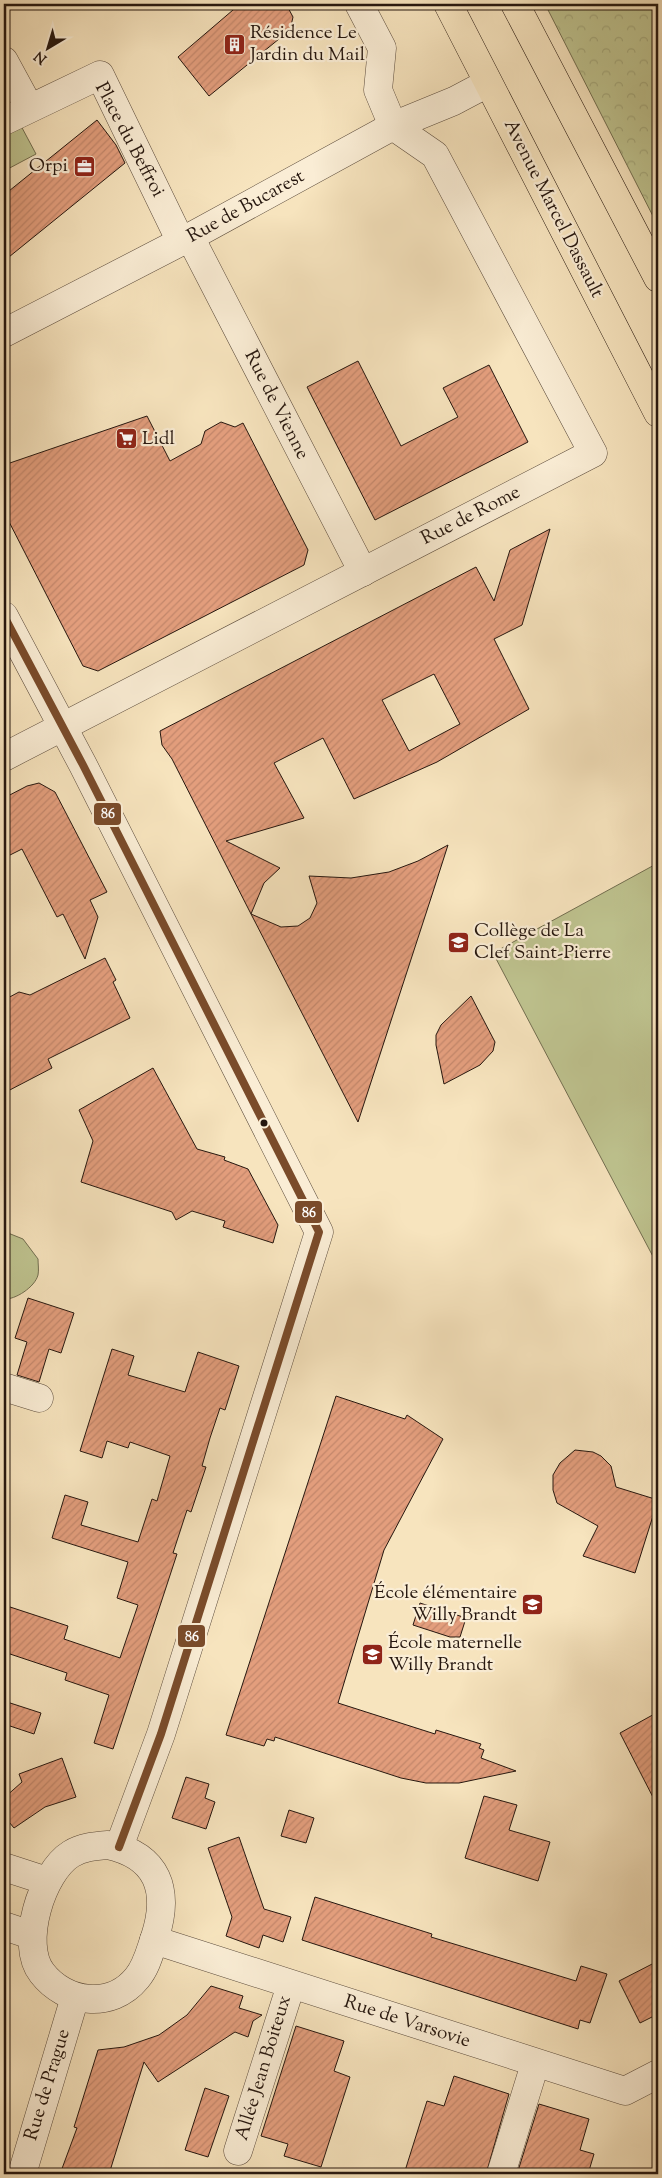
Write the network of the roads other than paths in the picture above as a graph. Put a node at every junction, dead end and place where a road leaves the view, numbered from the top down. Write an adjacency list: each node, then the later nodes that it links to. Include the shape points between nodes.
1 (359, 4): 8 (street, via 382,48 378,90)
2 (448, 4): 5 (main road, Avenue Marcel Dassault)
3 (515, 4): 10 (main road)
4 (4, 60): 6 (street)
5 (488, 83): 8 (street, Rue de Bucarest); 12 (main road, Avenue Marcel Dassault)
6 (29, 108): 7 (street, Place du Beffroi); 9 (street, Place du Beffroi, via 100,75)
7 (4, 121)
8 (394, 126): 9 (street, Rue de Bucarest); 13 (street, Rue de Rome, via 436,155 593,453)
9 (186, 240): 11 (street, Rue de Bucarest); 13 (street, Rue de Vienne)
10 (658, 278)
11 (4, 333)
12 (658, 413)
13 (363, 572): 15 (street, Rue de Rome)
14 (4, 616): 15 (street)
15 (63, 725): 16 (street, Rue de Rome); 19 (street, via 319,1232 161,1734)
16 (4, 757)
17 (4, 1386): 18 (street)
18 (39, 1398)
19 (119, 1848): 21 (street, via 89,1846 72,1853 57,1865); 24 (street, via 142,1859 154,1874 161,1891 162,1910)
20 (4, 1867): 21 (street)
21 (47, 1881): 23 (street)
22 (4, 1926): 23 (street)
23 (31, 1935): 26 (street, via 32,1953 40,1971 52,1985)
24 (154, 1940): 25 (street, Rue de Varsovie); 26 (street, via 137,1979 122,1991 105,1998)
25 (290, 1985): 27 (street, Rue de Varsovie); 29 (street, Allée Jean Boiteux)
26 (75, 1997): 30 (street, Rue de Prague)
27 (535, 2064): 28 (street, Rue de Varsovie, via 625,2091); 31 (street)
28 (658, 2074)
29 (238, 2151)
30 (22, 2174)
31 (501, 2174)

